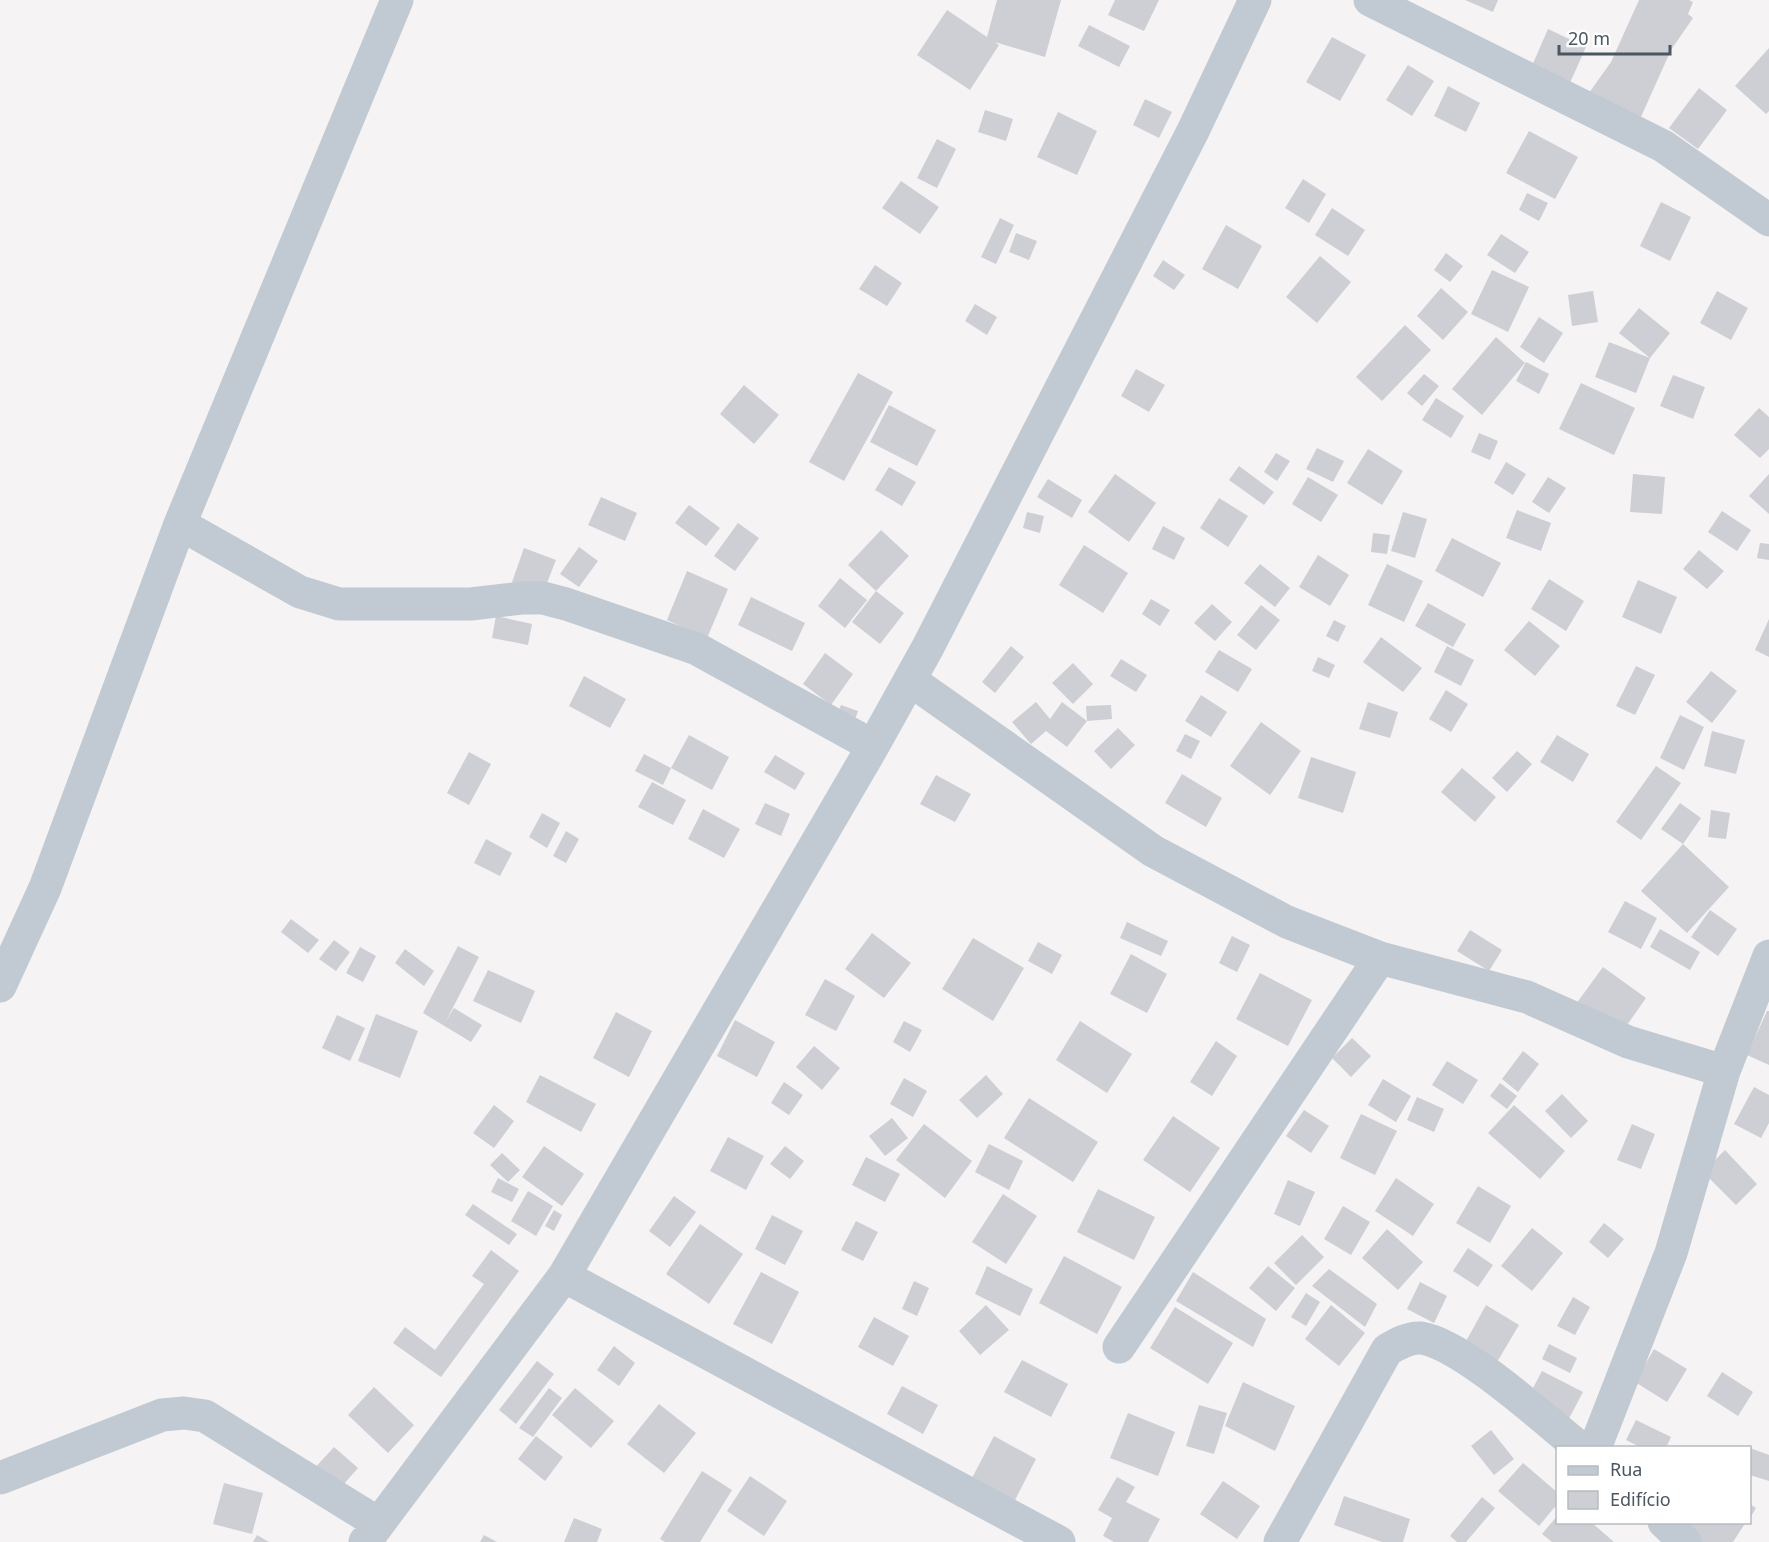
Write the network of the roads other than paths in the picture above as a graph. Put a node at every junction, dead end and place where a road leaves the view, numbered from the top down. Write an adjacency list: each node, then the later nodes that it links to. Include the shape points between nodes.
1 (397, 0): 5 (street)
2 (1254, 0): 6 (street, via 1193,130)
3 (1370, 0): 4 (street, via 1663,146)
4 (1769, 220)
5 (180, 524): 7 (street, via 300,592 339,604 471,604 543,598 566,604 697,649); 10 (street, via 45,888)
6 (910, 680): 7 (street); 9 (street, via 1153,850 1293,926)
7 (873, 746): 12 (street)
8 (1769, 956): 11 (street)
9 (1380, 958): 11 (street, via 1527,997 1628,1042); 13 (street)
10 (0, 986)
11 (1724, 1071): 15 (street, via 1671,1253)
12 (564, 1276): 18 (street); 19 (street)
13 (1119, 1347)
14 (1577, 1446): 20 (street, via 1455,1350 1420,1338 1403,1341 1387,1350)
15 (1596, 1446)
16 (0, 1478): 18 (street, via 162,1415 205,1416)
17 (1666, 1524): 21 (street)
18 (371, 1533)
19 (1057, 1542)
20 (1280, 1542)
21 (1686, 1542)

